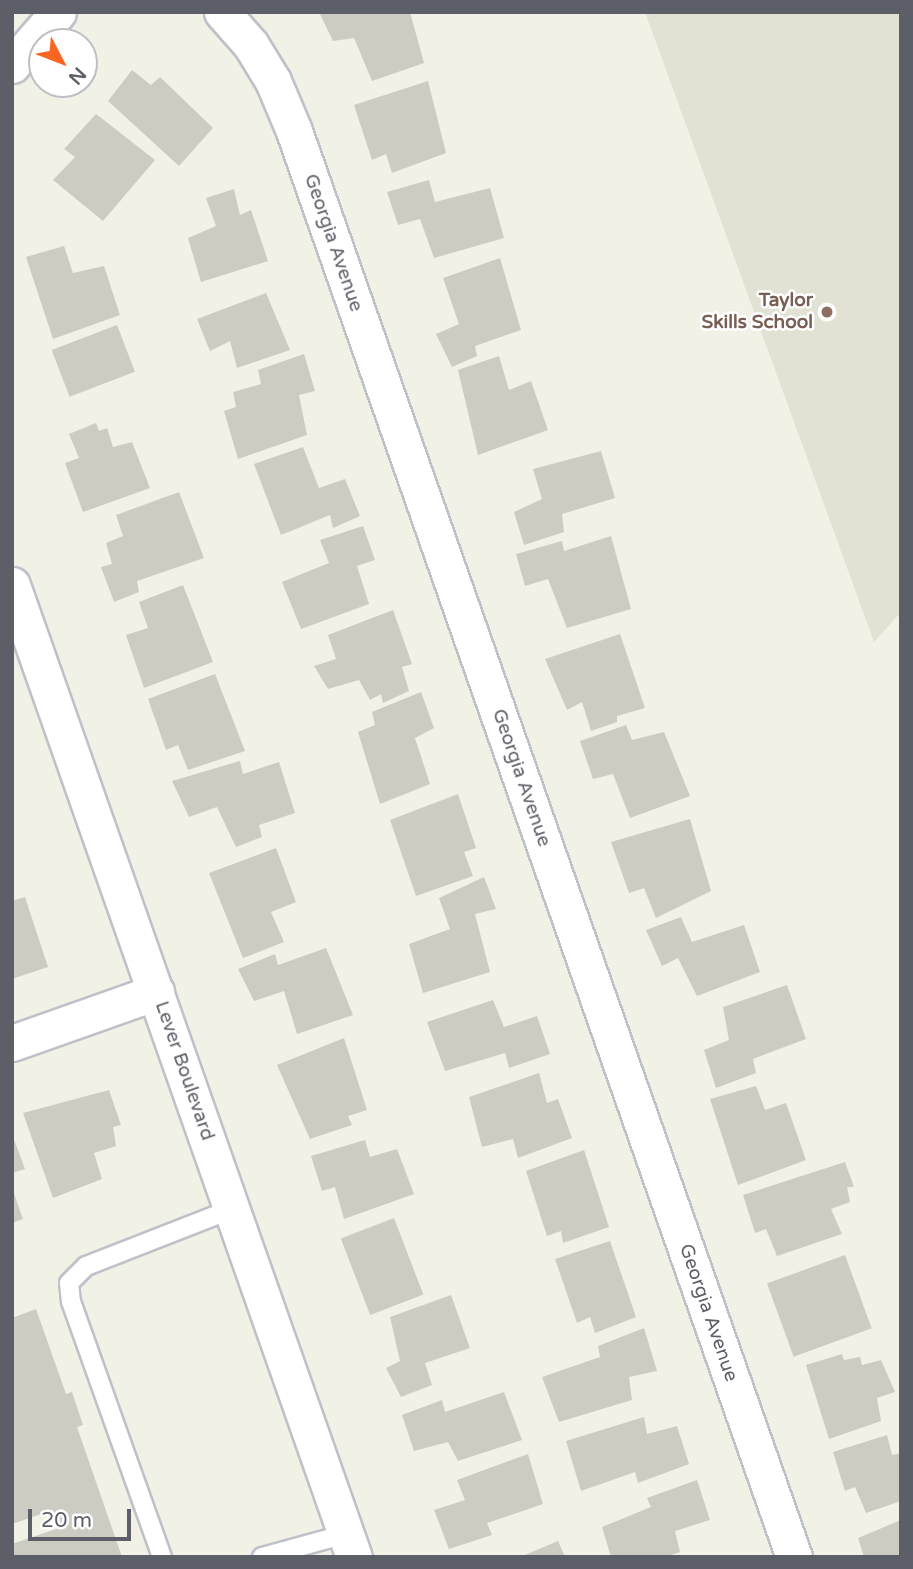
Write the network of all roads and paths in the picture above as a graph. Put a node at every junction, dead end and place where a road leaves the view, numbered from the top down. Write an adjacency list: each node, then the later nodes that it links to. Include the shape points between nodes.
1 (58, 12): 3 (street)
2 (222, 12): 12 (street, Georgia Avenue, via 268,72 294,131)
3 (12, 65)
4 (12, 585): 5 (street, Lever Boulevard)
5 (19, 624): 6 (street, Lever Boulevard)
6 (156, 992): 7 (street); 8 (street, Lever Boulevard)
7 (12, 1043)
8 (232, 1209): 9 (street, Lever Boulevard); 10 (lane, via 86,1266 69,1283 71,1302)
9 (350, 1546): 11 (lane)
10 (162, 1557)
11 (262, 1557)
12 (794, 1557)

